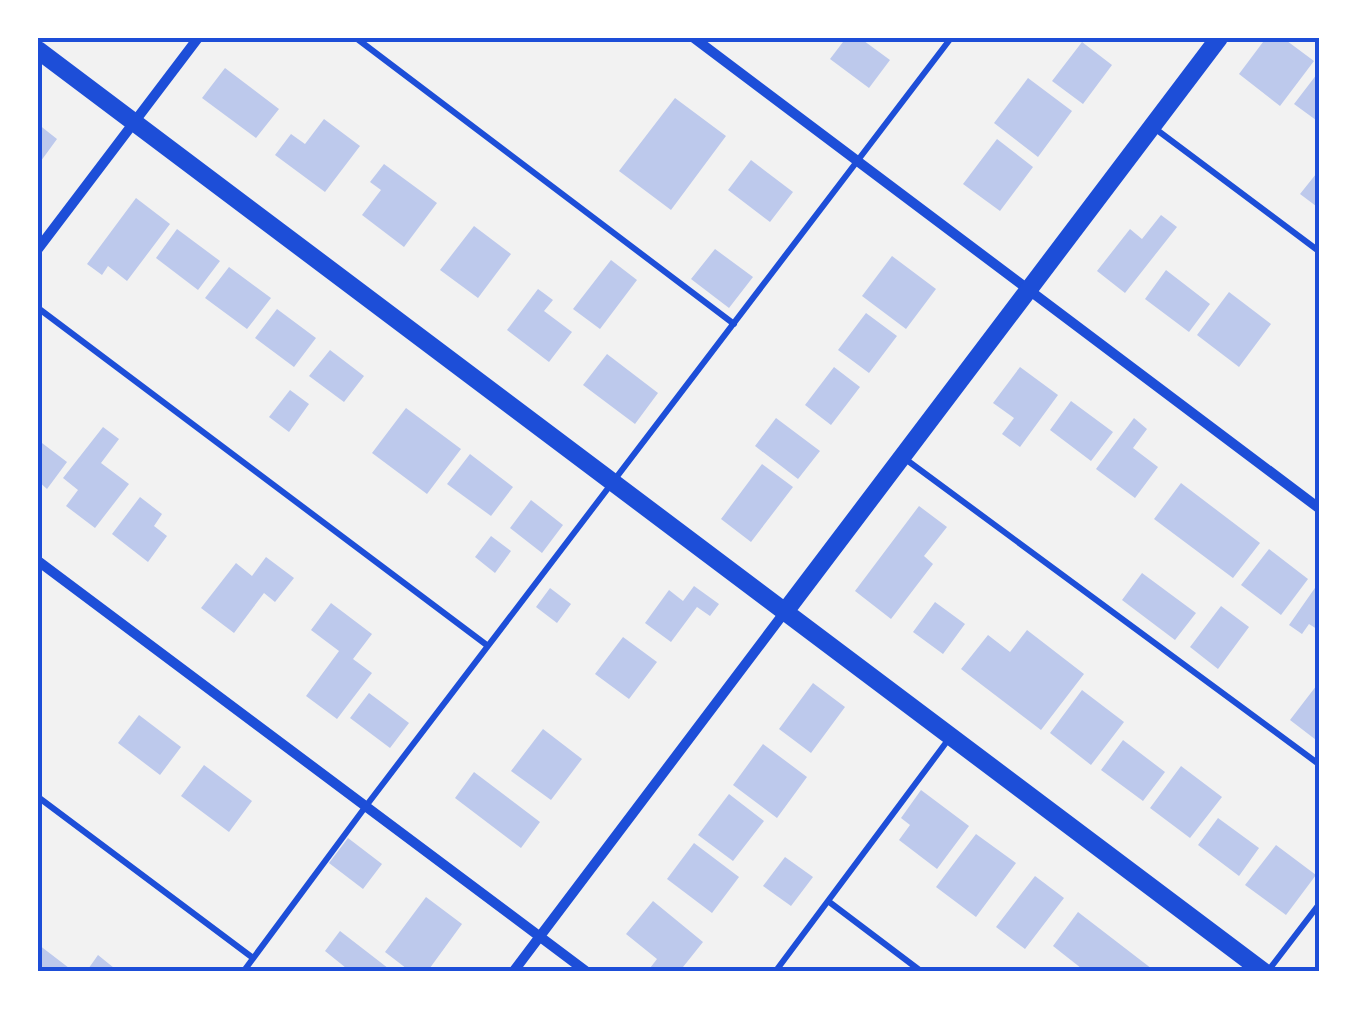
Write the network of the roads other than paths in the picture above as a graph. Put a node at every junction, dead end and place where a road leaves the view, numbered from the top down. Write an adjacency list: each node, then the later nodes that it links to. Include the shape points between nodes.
1 (198, 38): 7 (street)
2 (356, 38): 14 (lane)
3 (694, 38): 9 (street)
4 (951, 38): 9 (lane)
5 (1220, 38): 8 (street)
6 (38, 50): 7 (street)
7 (134, 122): 10 (street); 16 (street)
8 (1152, 126): 11 (lane); 12 (street)
9 (858, 162): 12 (street); 14 (lane)
10 (38, 250)
11 (1320, 252)
12 (1029, 290): 15 (street); 17 (street)
13 (38, 308): 20 (lane)
14 (734, 324): 16 (lane)
15 (903, 457): 19 (street); 22 (lane)
16 (611, 483): 19 (street); 20 (lane)
17 (1320, 509)
18 (38, 561): 24 (street)
19 (784, 613): 21 (street); 27 (street)
20 (488, 646): 24 (lane)
21 (950, 737): 25 (lane); 34 (street)
22 (1320, 765)
23 (38, 798): 28 (lane)
24 (366, 806): 27 (street); 28 (lane)
25 (828, 902): 32 (lane); 33 (lane)
26 (1320, 903): 34 (lane)
27 (540, 936): 30 (street); 31 (street)
28 (253, 959): 29 (lane)
29 (244, 972)
30 (514, 972)
31 (588, 972)
32 (775, 972)
33 (922, 972)
34 (1266, 972)

